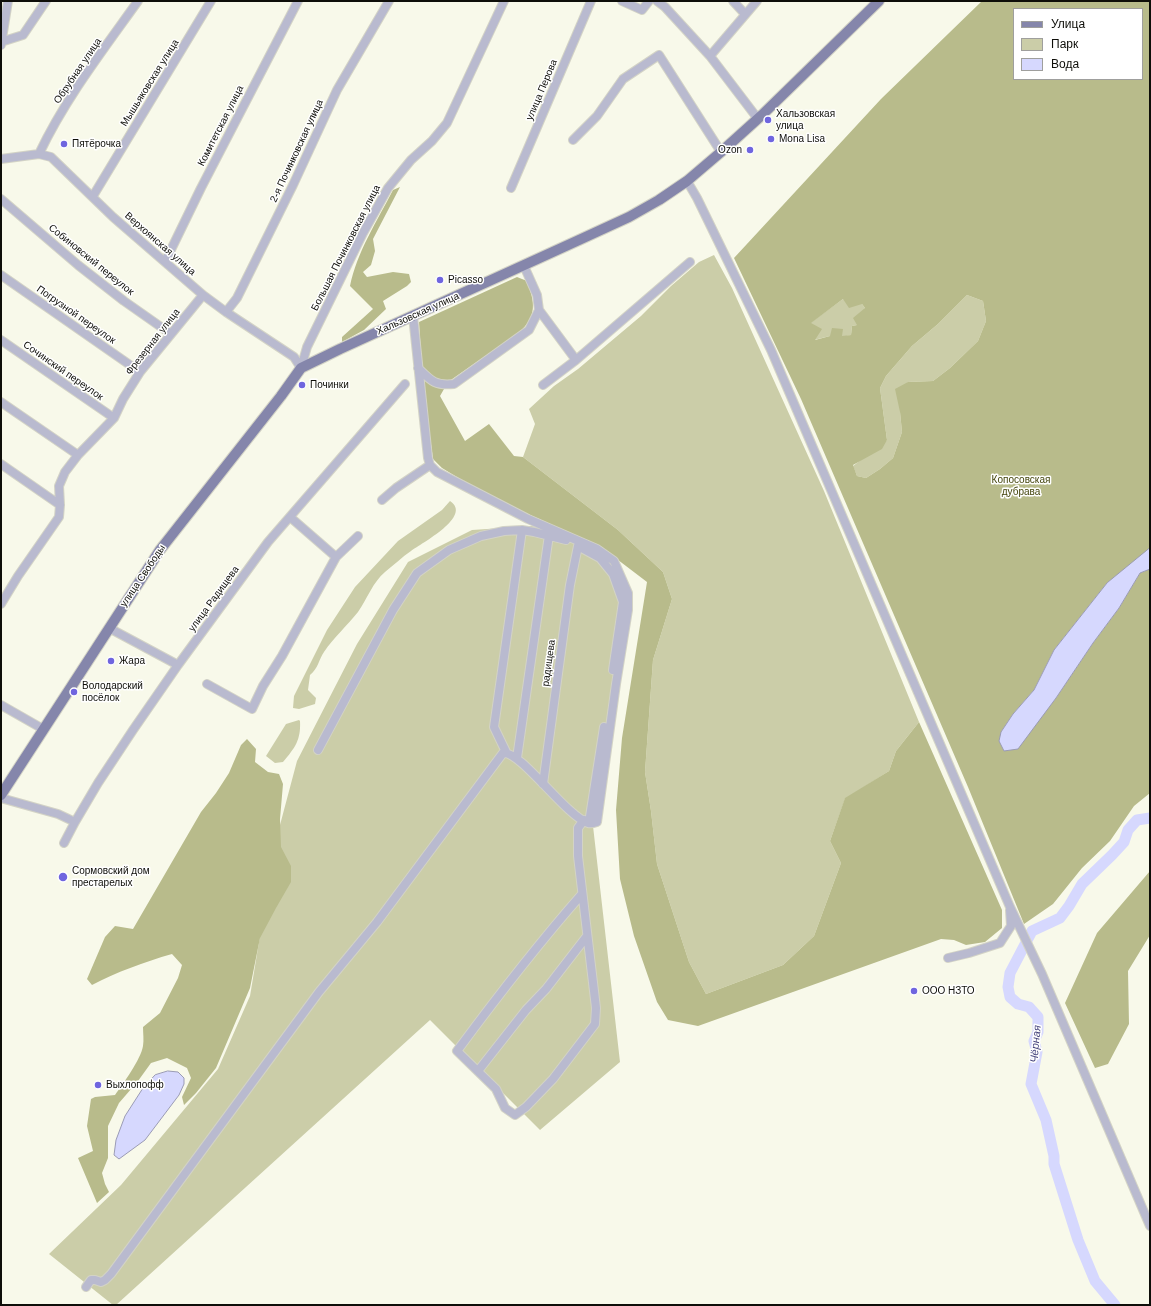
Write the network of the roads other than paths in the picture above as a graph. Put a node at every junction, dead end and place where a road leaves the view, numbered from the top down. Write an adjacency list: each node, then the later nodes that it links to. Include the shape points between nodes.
1 (8, 1): 16 (street)
2 (46, 1): 16 (street, via 23,35)
3 (138, 1): 21 (street, Обрубная улица, via 85,75 50,131)
4 (211, 1): 25 (street, Мышьяковская улица)
5 (298, 1): 27 (street, Комитетская улица)
6 (389, 1): 33 (street, 2-я Починковская улица, via 337,90 237,298)
7 (504, 1): 38 (street, Большая Починковская улица, via 447,123 388,188 363,233 306,347)
8 (591, 1): 24 (street, улица Перова)
9 (622, 1): 10 (street, via 642,10)
10 (649, 1)
11 (657, 1): 17 (street)
12 (733, 1): 15 (street)
13 (756, 1): 15 (street)
14 (878, 1): 18 (main road, Хальзовская улица)
15 (745, 14): 17 (street)
16 (1, 44)
17 (710, 56): 18 (street)
18 (758, 119): 20 (main road, Хальзовская улица)
19 (573, 140): 20 (street, via 597,116 623,79 659,55)
20 (721, 152): 23 (main road, Хальзовская улица)
21 (39, 154): 22 (street); 25 (street, Верхоянская улица, via 51,157)
22 (1, 159)
23 (687, 181): 29 (main road, Хальзовская улица, via 629,217); 73 (street, via 771,350)
24 (511, 188)
25 (93, 196): 27 (street, Верхоянская улица)
26 (1, 199): 35 (street, Собиновский переулок, via 78,265)
27 (165, 262): 31 (street, Верхоянская улица)
28 (690, 262): 37 (street)
29 (524, 266): 32 (street, via 537,295); 34 (main road, Хальзовская улица)
30 (1, 275): 40 (street, Погрузной переулок)
31 (203, 295): 33 (street, Верхоянская улица); 35 (street, Фрезерная улица)
32 (539, 310): 37 (street); 39 (street, via 529,330 454,384 442,385 430,380)
33 (226, 312): 38 (street, Верхоянская улица, via 294,356)
34 (413, 316): 38 (main road, Хальзовская улица); 39 (street)
35 (171, 334): 40 (street, Фрезерная улица)
36 (1, 340): 44 (street, Сочинский переулок)
37 (576, 360): 42 (street)
38 (301, 368): 59 (main road, улица Свободы, via 160,550)
39 (418, 368): 47 (street)
40 (140, 372): 44 (street, Фрезерная улица, via 122,399)
41 (405, 384): 52 (street, улица Радищева)
42 (543, 385)
43 (1, 402): 45 (street)
44 (114, 418): 45 (street, Фрезерная улица)
45 (78, 456): 48 (street, Фрезерная улица, via 65,472)
46 (1, 464): 49 (street)
47 (430, 465): 50 (street); 70 (street, via 437,472 521,516 597,549 614,560 628,593 628,610 597,822)
48 (59, 486): 49 (street); 51 (street, Фрезерная улица)
49 (44, 495): 51 (street)
50 (382, 500)
51 (60, 505): 58 (street, Фрезерная улица, via 59,517)
52 (290, 516): 57 (street); 60 (street, улица Радищева)
53 (522, 530): 55 (street); 64 (street, via 504,530 481,536 449,550 417,573 392,610); 65 (street, via 494,727)
54 (358, 536): 57 (street)
55 (550, 536): 56 (street, via 570,541); 66 (street)
56 (578, 546): 67 (street, радищева, via 570,585); 70 (street, via 600,558 613,574 623,602)
57 (336, 557): 61 (street, via 252,709)
58 (1, 604)
59 (109, 628): 60 (street); 63 (main road, улица Свободы)
60 (178, 665): 69 (street, улица Радищева, via 128,737)
61 (207, 684)
62 (1, 705): 63 (street)
63 (43, 729): 68 (main road, улица Свободы)
64 (318, 750)
65 (506, 752): 66 (street); 78 (street, via 500,756 377,922 315,999 111,1274 101,1282 91,1280)
66 (517, 758): 67 (street)
67 (543, 784): 70 (street)
68 (1, 796): 69 (street)
69 (75, 822): 71 (street, улица Радищева)
70 (586, 822): 72 (street, via 578,828)
71 (64, 843)
72 (582, 894): 74 (street); 76 (street, via 457,1051)
73 (1010, 907): 75 (street, via 1011,926 1000,943); 77 (street)
74 (586, 936): 76 (street); 76 (street, via 596,1008 594,1024 553,1079 526,1107 515,1114 505,1108 496,1089)
75 (948, 958)
76 (478, 1071)
77 (1150, 1226)
78 (86, 1287)

